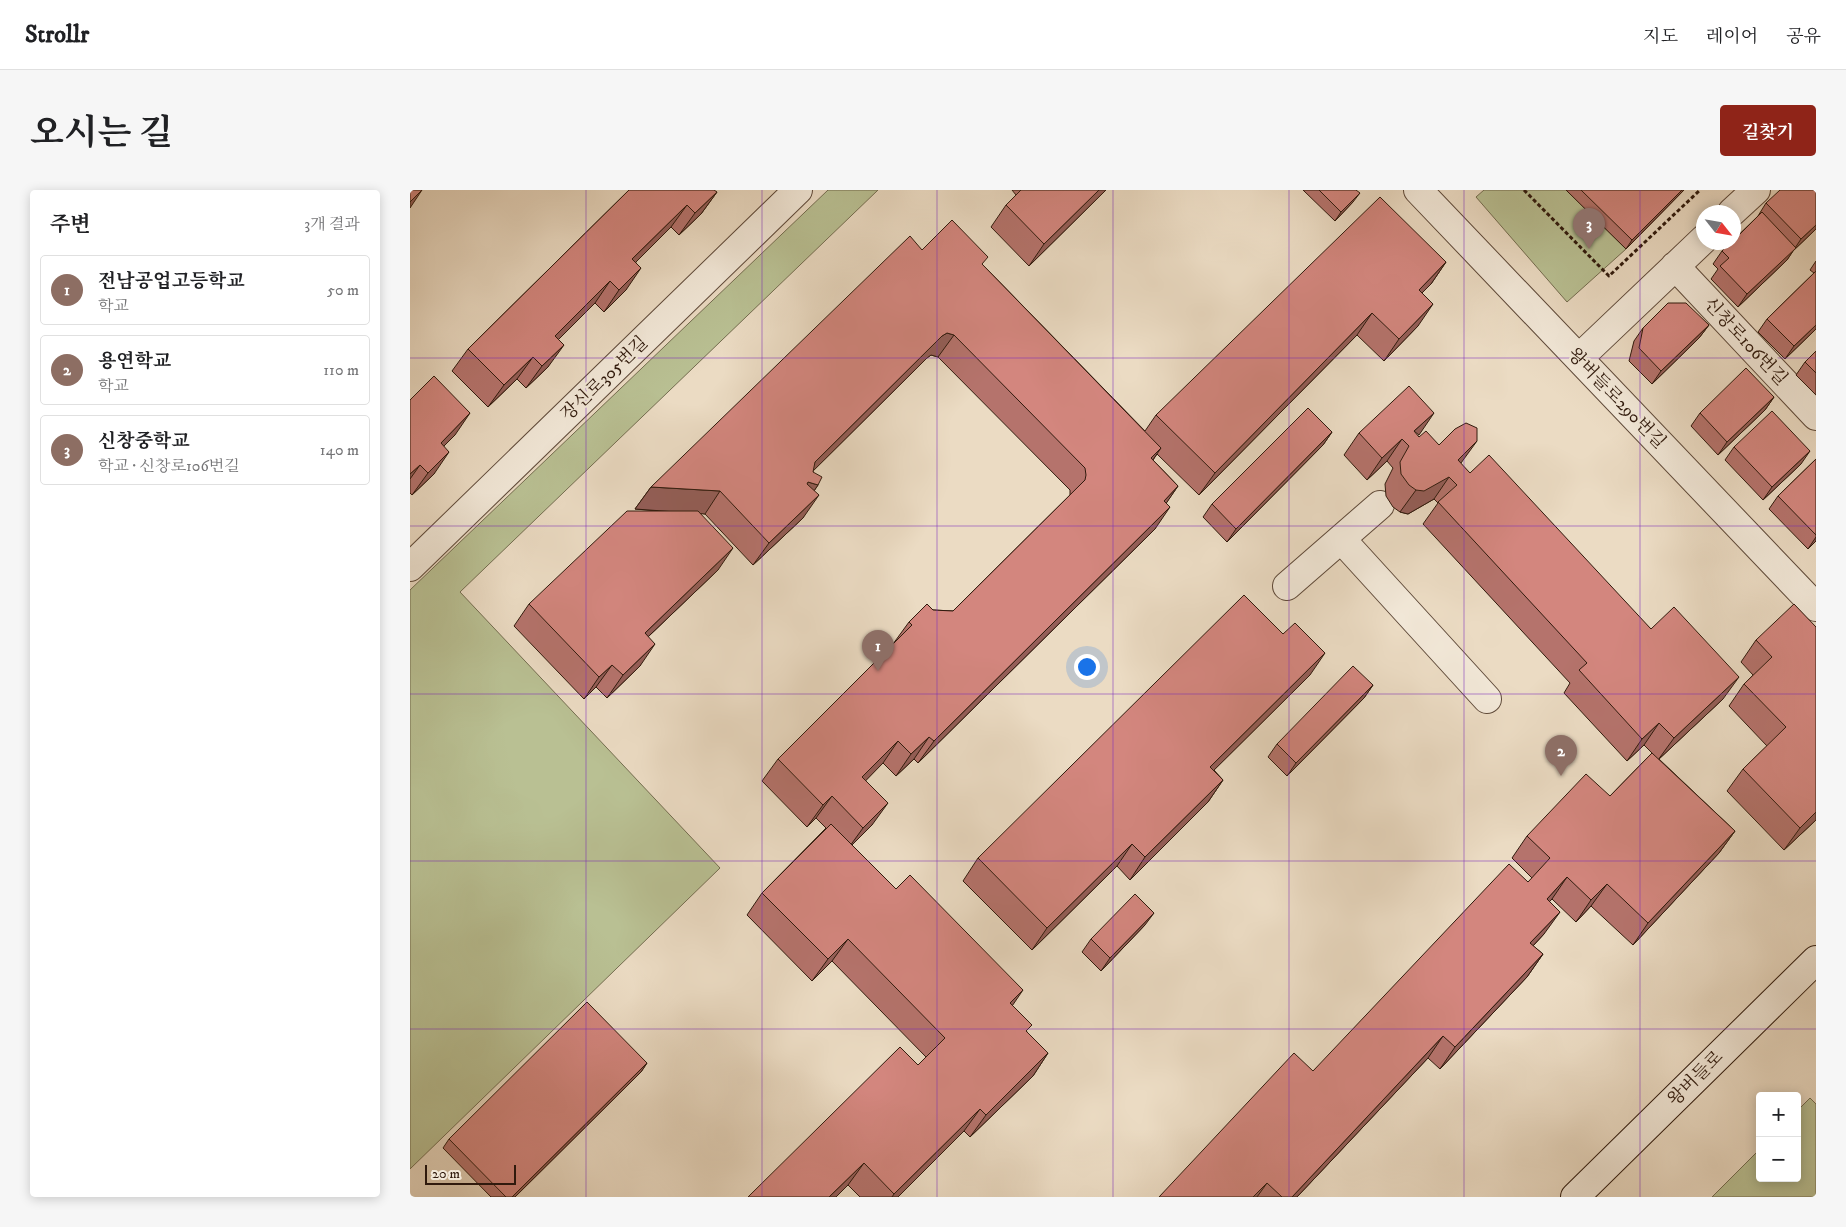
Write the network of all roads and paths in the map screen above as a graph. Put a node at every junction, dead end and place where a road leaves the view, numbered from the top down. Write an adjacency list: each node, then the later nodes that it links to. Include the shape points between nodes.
1 (798, 190): 13 (street, 장신로305번길)
2 (1418, 190): 9 (street, 왕버들로290번길)
3 (1524, 190): 4 (path, via 1609,276)
4 (1700, 190)
5 (1756, 190): 6 (street)
6 (1740, 205)
7 (1696, 246): 8 (street)
8 (1675, 266): 9 (street); 10 (street, 신창로106번길)
9 (1580, 358): 15 (street, 왕버들로290번길)
10 (1816, 416)
11 (1380, 505): 12 (street)
12 (1342, 540): 14 (street); 16 (street)
13 (410, 567)
14 (1287, 586)
15 (1816, 607)
16 (1487, 699)
17 (1816, 960): 18 (street, 왕버들로)
18 (1575, 1197)

